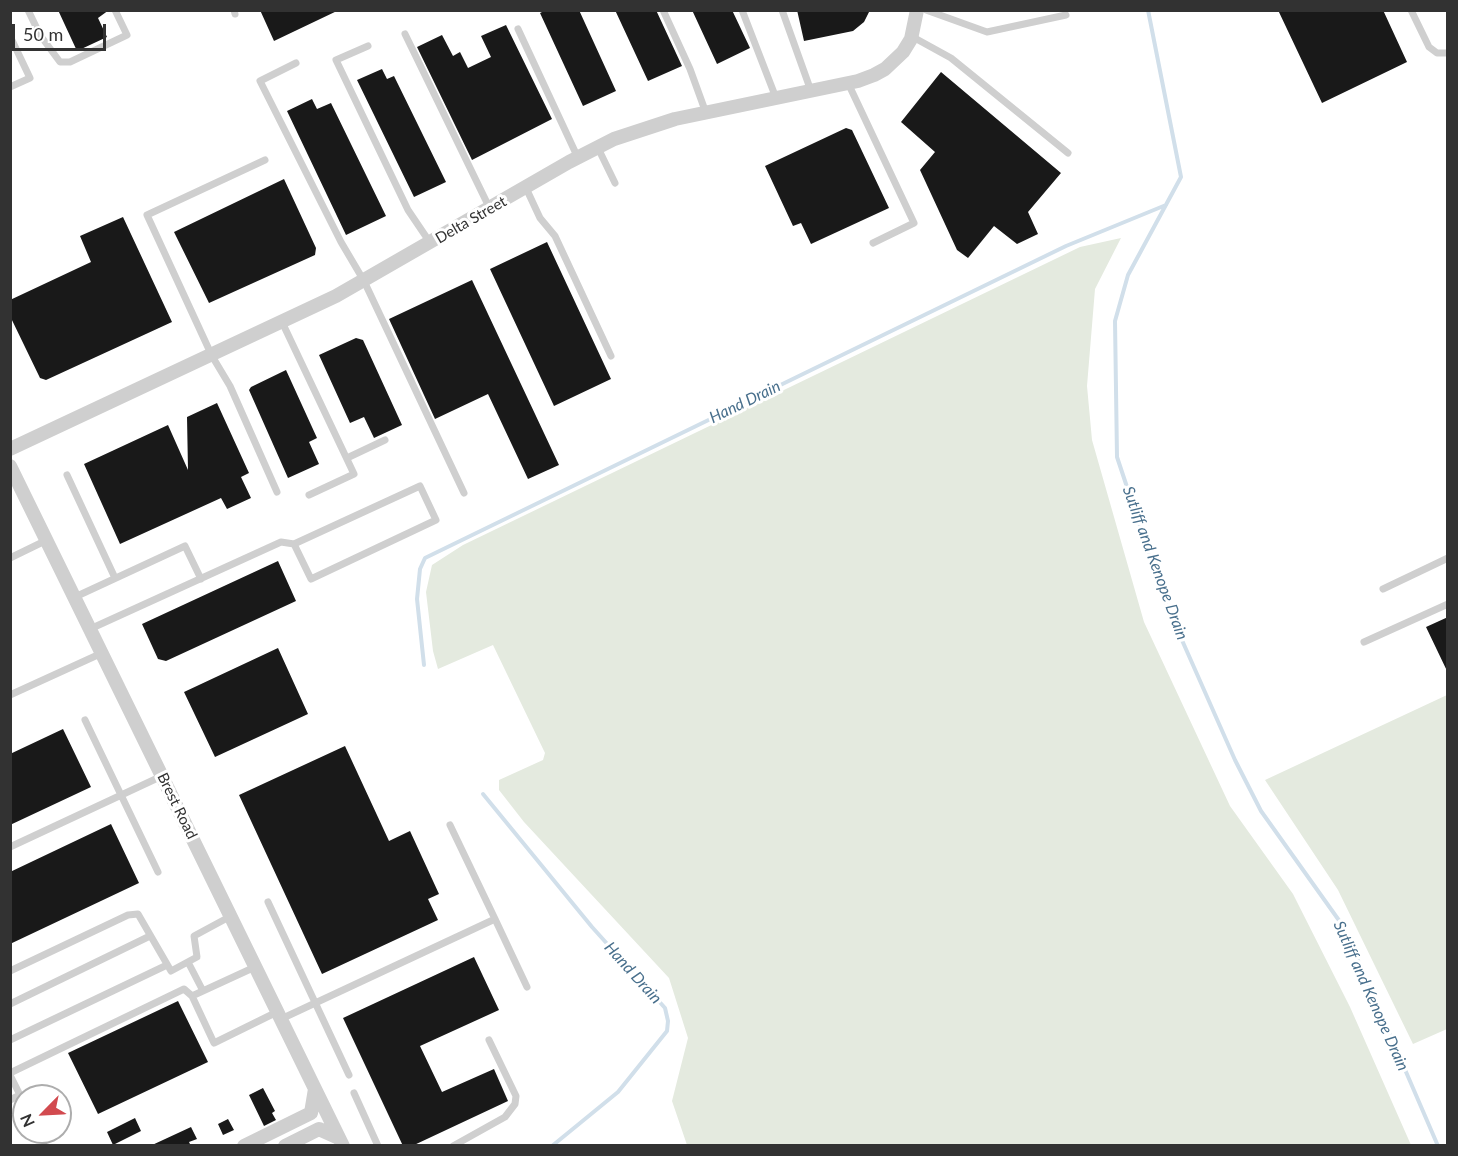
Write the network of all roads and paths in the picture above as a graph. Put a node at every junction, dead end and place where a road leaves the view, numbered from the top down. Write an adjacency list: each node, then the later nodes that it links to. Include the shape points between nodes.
1 (28, 10): 2 (lane, via 60,62 70,62 127,35)
2 (115, 10)
3 (663, 10): 21 (lane)
4 (742, 10): 20 (lane)
5 (782, 10): 19 (lane)
6 (916, 10): 13 (street, Delta Street)
7 (926, 10): 9 (lane, via 987,32)
8 (1412, 10): 15 (lane, via 1429,47 1437,53)
9 (1066, 15)
10 (518, 29): 24 (lane)
11 (405, 34): 28 (lane)
12 (10, 36): 18 (lane, via 30,78)
13 (911, 36): 17 (street, Delta Street, via 903,52 885,69); 23 (lane, via 951,58)
14 (368, 46): 29 (lane, via 336,60 408,210)
15 (1448, 53)
16 (296, 63): 31 (lane, via 260,81 340,242)
17 (848, 83): 19 (street, Delta Street); 30 (lane, via 914,223)
18 (10, 87)
19 (811, 91): 20 (street, Delta Street)
20 (776, 98): 21 (street, Delta Street)
21 (706, 112): 22 (street, Delta Street, via 648,127)
22 (598, 148): 24 (street, Delta Street); 26 (lane)
23 (1068, 153)
24 (578, 158): 27 (street, Delta Street)
25 (265, 160): 33 (lane, via 147,215)
26 (615, 183)
27 (526, 188): 28 (street, Delta Street); 34 (lane, via 540,218 555,236)
28 (490, 209): 29 (street, Delta Street)
29 (431, 243): 31 (street, Delta Street)
30 (873, 243)
31 (364, 281): 32 (street, Delta Street); 41 (lane)
32 (282, 322): 33 (street, Delta Street); 37 (lane)
33 (212, 356): 36 (street, Delta Street); 40 (lane, via 230,386)
34 (611, 356)
35 (386, 440): 37 (lane)
36 (10, 449)
37 (346, 458): 42 (lane, via 354,474)
38 (10, 466): 43 (street, Brest Road)
39 (67, 475): 47 (lane)
40 (277, 492)
41 (464, 493)
42 (309, 495)
43 (47, 540): 45 (lane); 50 (street, Brest Road)
44 (294, 544): 44 (lane, via 311,579 436,520 420,486); 48 (lane, via 281,542)
45 (10, 558)
46 (1448, 558): 49 (lane)
47 (115, 578): 48 (lane, via 185,546); 50 (lane)
48 (201, 579): 52 (lane)
49 (1383, 589)
50 (75, 597): 52 (street, Brest Road)
51 (1448, 604): 53 (lane)
52 (90, 629): 54 (street, Brest Road)
53 (1364, 642)
54 (102, 653): 55 (lane); 57 (street, Brest Road)
55 (10, 695)
56 (85, 720): 58 (lane)
57 (162, 776): 58 (lane); 63 (street, Brest Road)
58 (121, 795): 60 (lane); 61 (lane)
59 (450, 825): 64 (lane)
60 (10, 848)
61 (158, 872)
62 (268, 902): 73 (lane)
63 (231, 916): 66 (lane, via 194,936 197,957); 68 (street, Brest Road)
64 (495, 919): 70 (lane); 73 (lane)
65 (150, 936): 67 (lane); 69 (lane, via 138,914 128,915); 74 (lane)
66 (188, 962): 67 (lane, via 171,971); 71 (lane)
67 (167, 965): 76 (lane)
68 (255, 967): 71 (lane); 75 (street, Brest Road)
69 (10, 971)
70 (527, 987)
71 (203, 991): 72 (lane)
72 (192, 996): 75 (lane, via 214,1043); 78 (lane, via 184,989)
73 (316, 1003): 75 (lane); 79 (lane)
74 (10, 1004)
75 (279, 1016): 80 (street, Brest Road)
76 (10, 1040)
77 (489, 1040): 86 (lane, via 516,1096 515,1104 505,1117)
78 (10, 1074)
79 (349, 1075)
80 (315, 1089): 82 (street, Brest Road); 83 (street, via 311,1113)
81 (354, 1093): 85 (lane)
82 (341, 1142): 84 (street, via 319,1129)
83 (244, 1146)
84 (285, 1146)
85 (378, 1146)
86 (453, 1146)

